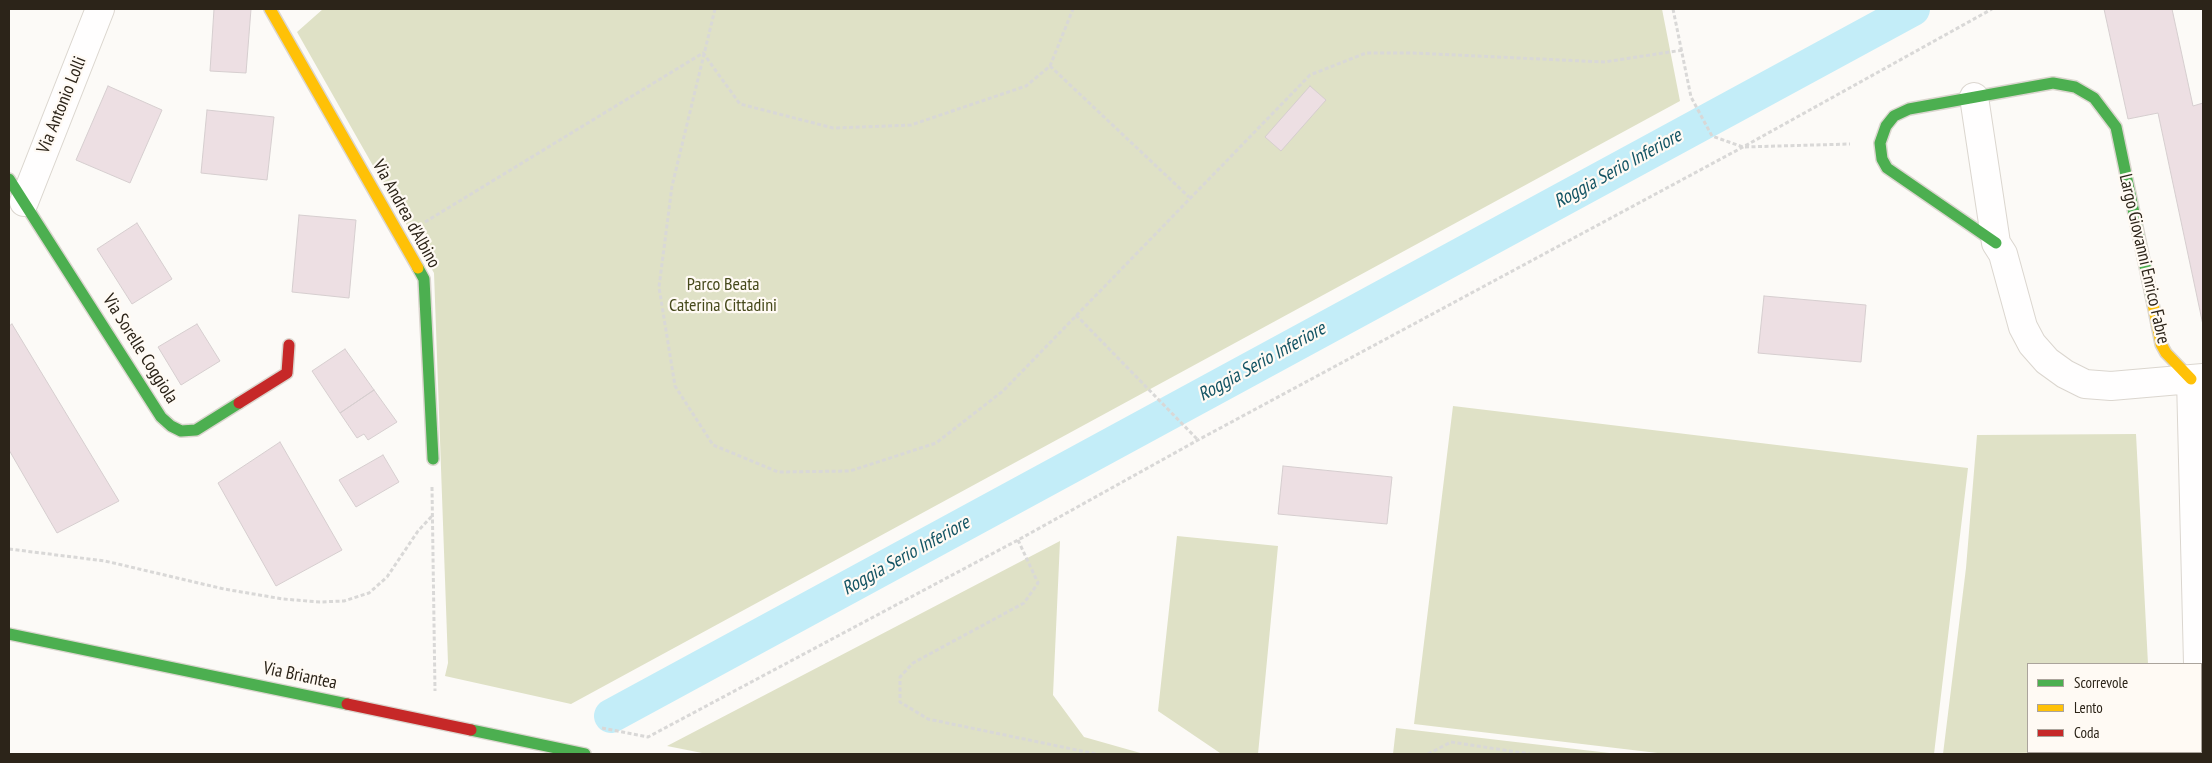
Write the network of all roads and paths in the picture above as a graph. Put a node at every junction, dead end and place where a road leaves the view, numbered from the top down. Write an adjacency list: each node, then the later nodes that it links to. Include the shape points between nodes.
1 (100, 9): 15 (street, Via Antonio Lolli)
2 (270, 9): 16 (street, Via Andrea d'Albino)
3 (715, 9): 8 (path)
4 (1072, 9): 9 (path)
5 (1673, 9): 7 (path)
6 (1992, 9): 12 (path)
7 (1683, 50): 12 (path, via 1691,96 1712,136); 14 (path, via 1604,62 1366,52 1310,75)
8 (703, 53): 9 (path, via 740,104 833,128 911,125 1026,86); 16 (path); 18 (path, via 672,186 659,287 675,386 713,445 778,472 850,471 936,443 1003,391)
9 (1050, 66): 14 (path)
10 (1974, 96): 11 (street, Largo Giovanni Enrico Fabre, via 1909,109 1894,116); 17 (street); 20 (street, Largo Giovanni Enrico Fabre, via 2053,83 2075,87 2094,98 2107,114 2116,127 2161,344 2166,354)
11 (1880, 143): 12 (path); 17 (street, via 1882,159 1894,174)
12 (1743, 147): 21 (path)
13 (9, 179): 15 (street, Via Sorelle Coggiola)
14 (1189, 197): 18 (path)
15 (24, 202): 19 (street, Via Sorelle Coggiola, via 160,417 170,426 181,431 196,430 287,373)
16 (400, 237): 22 (street, Via Andrea d'Albino, via 424,279)
17 (1996, 242): 20 (street, via 2023,327 2032,344 2053,366 2085,384 2111,386)
18 (1076, 315): 21 (path)
19 (289, 345)
20 (2197, 379): 27 (street)
21 (1198, 440): 24 (path)
22 (433, 459): 23 (path)
23 (432, 516): 25 (path, via 387,577 369,593 344,601 282,599 106,562); 28 (path)
24 (1018, 540): 29 (path, via 648,737); 31 (path, via 1038,583 1024,603 913,663 900,677 900,702 928,719)
25 (9, 549)
26 (9, 634): 28 (street, Via Briantea)
27 (2198, 663)
28 (435, 722): 30 (street, Via Briantea)
29 (600, 728)
30 (585, 754)
31 (1096, 754)
32 (1428, 754): 33 (path, via 1450,742)
33 (1530, 754)

